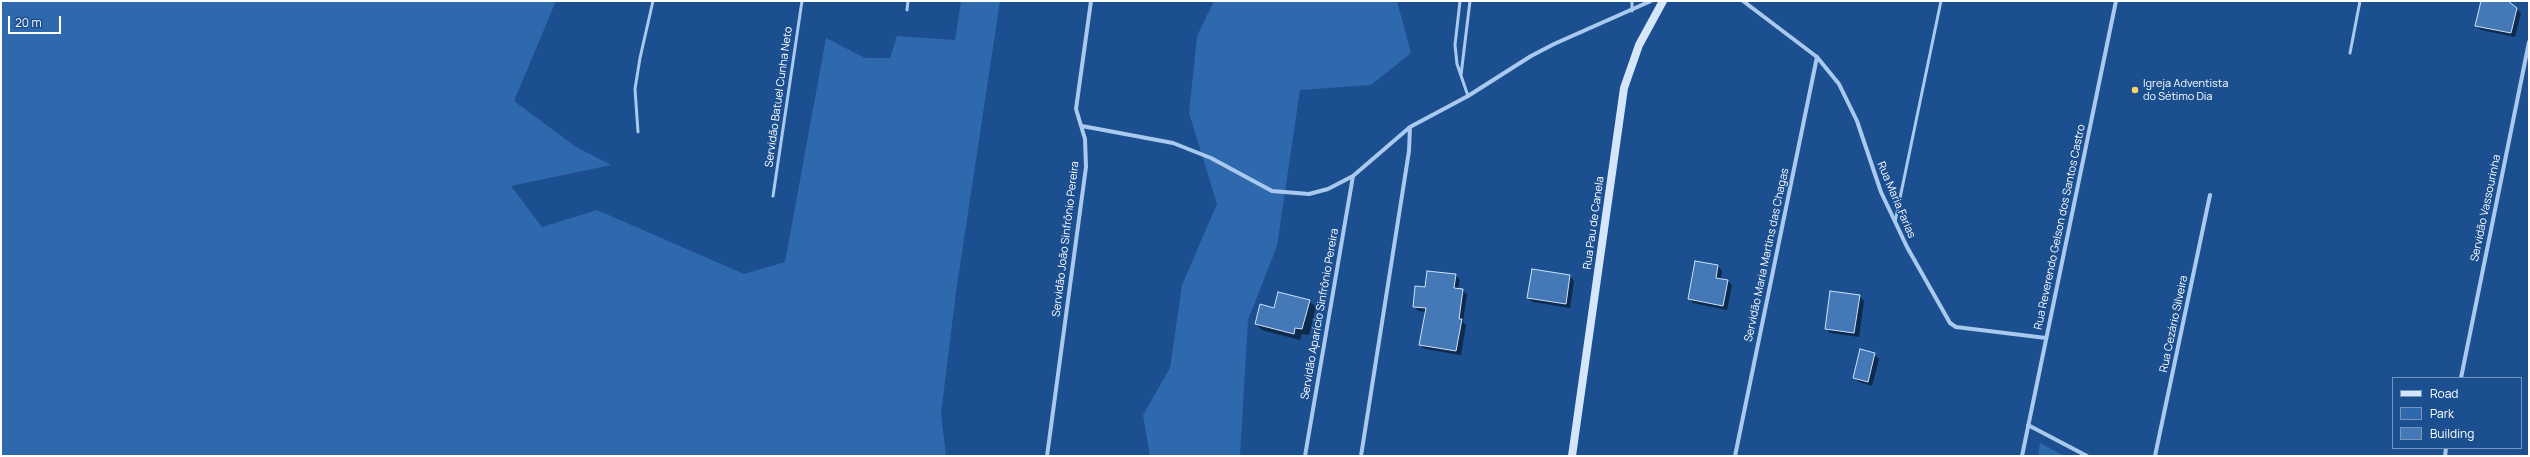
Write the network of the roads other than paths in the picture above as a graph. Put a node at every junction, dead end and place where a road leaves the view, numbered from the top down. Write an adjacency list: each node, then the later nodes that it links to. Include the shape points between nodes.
1 (653, 1): 23 (lane, via 635,89)
2 (802, 1): 26 (lane, Servidão Batuel Cunha Neto)
3 (908, 1): 14 (lane)
4 (1091, 1): 21 (street, Servidão João Sinfrônio Pereira, via 1076,109)
5 (1460, 1): 19 (lane, via 1455,45)
6 (1470, 1): 19 (lane)
7 (1632, 1): 15 (lane)
8 (1651, 1): 15 (street)
9 (1663, 1): 34 (street, Rua Pau de Canela, via 1638,45 1624,88)
10 (1743, 1): 18 (street, Rua Maria Farias)
11 (1941, 1): 27 (lane)
12 (2116, 1): 28 (street, Rua Reverendo Gelson dos Santos Castro)
13 (2360, 1): 17 (lane)
14 (907, 10)
15 (1632, 11): 20 (street, via 1554,44)
16 (2529, 42): 29 (street, Servidão Vassourinha)
17 (2350, 53)
18 (1818, 57): 27 (street, Rua Maria Farias, via 1839,84 1848,102 1881,192); 35 (street, Servidão Maria Martins das Chagas)
19 (1461, 77): 20 (lane)
20 (1468, 96): 22 (street)
21 (1082, 126): 24 (street, via 1148,137 1190,148 1272,191 1309,194 1328,189); 31 (street, Servidão João Sinfrônio Pereira, via 1086,167)
22 (1410, 127): 24 (street); 33 (street, via 1409,151)
23 (638, 132)
24 (1353, 176): 32 (street, Servidão Aparício Sinfrônio Pereira)
25 (2210, 195): 38 (street, Rua Cezário Silveira)
26 (773, 196)
27 (1896, 222): 28 (street, Rua Maria Farias, via 1922,276 1950,323 1956,327)
28 (2046, 338): 30 (street, Rua Reverendo Gelson dos Santos Castro)
29 (2461, 377)
30 (2028, 425): 36 (street, Rua Reverendo Gelson dos Santos Castro); 37 (street)
31 (1048, 456)
32 (1305, 456)
33 (1361, 456)
34 (1572, 456)
35 (1735, 456)
36 (2022, 456)
37 (2087, 456)
38 (2156, 456)

